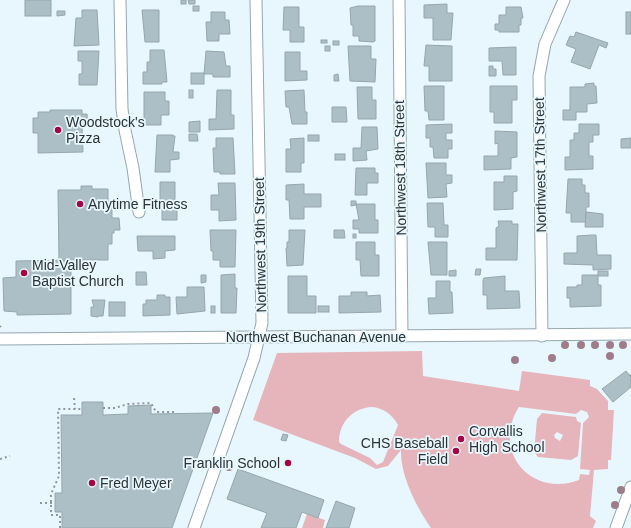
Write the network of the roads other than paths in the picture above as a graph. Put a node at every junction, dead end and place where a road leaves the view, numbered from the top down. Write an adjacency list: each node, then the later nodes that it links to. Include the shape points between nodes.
1 (120, 0): 5 (street, via 122,109)
2 (256, 0): 9 (street, Northwest 19th Street, via 262,323)
3 (398, 0): 8 (street, Northwest 18th Street)
4 (564, 0): 7 (street, Northwest 17th Street, via 545,44 539,76)
5 (139, 212)
6 (631, 334): 7 (street, Northwest Buchanan Avenue)
7 (542, 336): 8 (street, Northwest Buchanan Avenue)
8 (402, 337): 9 (street, Northwest Buchanan Avenue)
9 (258, 338): 10 (street, Northwest Buchanan Avenue); 12 (street, Northwest 19th Street, via 254,358)
10 (0, 339)
11 (631, 487): 13 (street)
12 (194, 528)
13 (616, 528)

